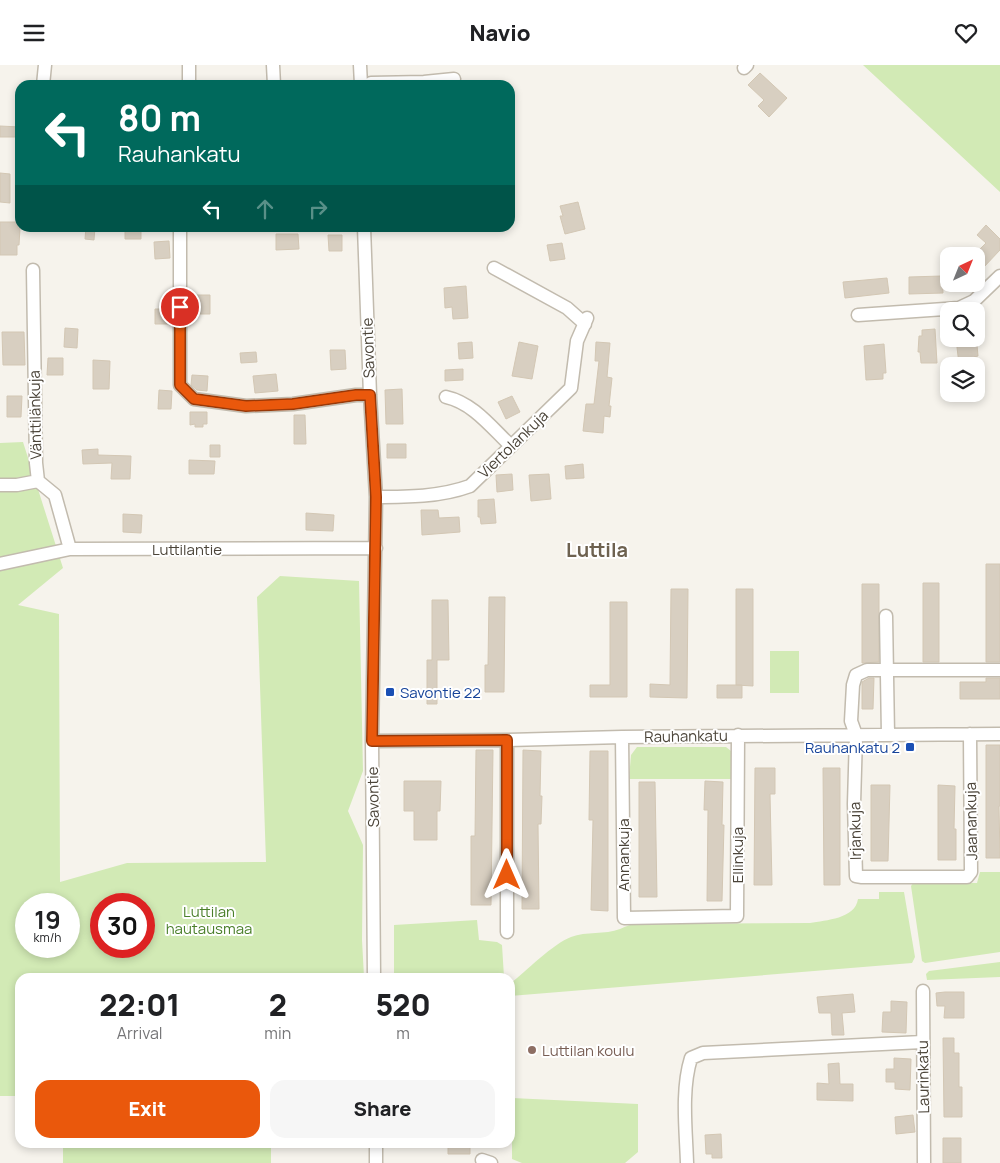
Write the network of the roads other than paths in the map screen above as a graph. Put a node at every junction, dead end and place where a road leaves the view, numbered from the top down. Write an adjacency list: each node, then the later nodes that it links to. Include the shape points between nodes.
1 (45, 65): 6 (street)
2 (189, 65): 7 (street)
3 (273, 65): 8 (street)
4 (360, 65): 9 (street)
5 (454, 79): 10 (street)
6 (44, 80)
7 (189, 80)
8 (274, 80)
9 (365, 80)
10 (444, 80)
11 (180, 232): 17 (street, via 180,385 194,399 246,406)
12 (364, 232): 17 (street, Savontie)
13 (494, 268): 19 (street, Viertolankuja, via 586,321 577,341 571,388)
14 (33, 270): 20 (street, Vänttilänkuja)
15 (1000, 276): 16 (street, via 974,301 959,308)
16 (858, 315)
17 (370, 395): 22 (street, Savontie)
18 (446, 397): 19 (street, via 459,400 472,409)
19 (511, 446): 22 (street, Viertolankuja, via 470,486 414,496)
20 (38, 481): 21 (street); 24 (street, Vänttilänkuja, via 56,495)
21 (0, 485)
22 (376, 497): 23 (street, Savontie)
23 (376, 548): 24 (street, Luttilantie); 36 (street, Savontie)
24 (70, 549): 25 (street, Luttilantie)
25 (0, 564)
26 (886, 616): 28 (street)
27 (1000, 670): 28 (street)
28 (888, 671): 32 (street, via 867,670 856,675 851,721); 33 (street)
29 (970, 734): 30 (street, Rauhankatu); 33 (street, Rauhankatu); 37 (street, Jaanankuja, via 972,872 967,877)
30 (1000, 734)
31 (738, 735): 32 (street, Rauhankatu); 34 (street, Rauhankatu); 38 (street, Ellinkuja, via 737,916)
32 (856, 735): 33 (street, Rauhankatu); 37 (street, Irjankuja, via 856,875)
33 (888, 735)
34 (622, 737): 35 (street, Rauhankatu); 38 (street, Annankuja, via 624,918)
35 (507, 740): 36 (street, Rauhankatu); 39 (street)
36 (372, 741): 40 (street, Savontie)
37 (906, 878)
38 (678, 917)
39 (507, 932)
40 (374, 973)
41 (922, 991): 42 (street, Laurinkatu)
42 (922, 1042): 45 (street, via 703,1053 691,1058 686,1084); 46 (street, Laurinkatu)
43 (376, 1148): 44 (street)
44 (376, 1163)
45 (687, 1163)
46 (924, 1163)

